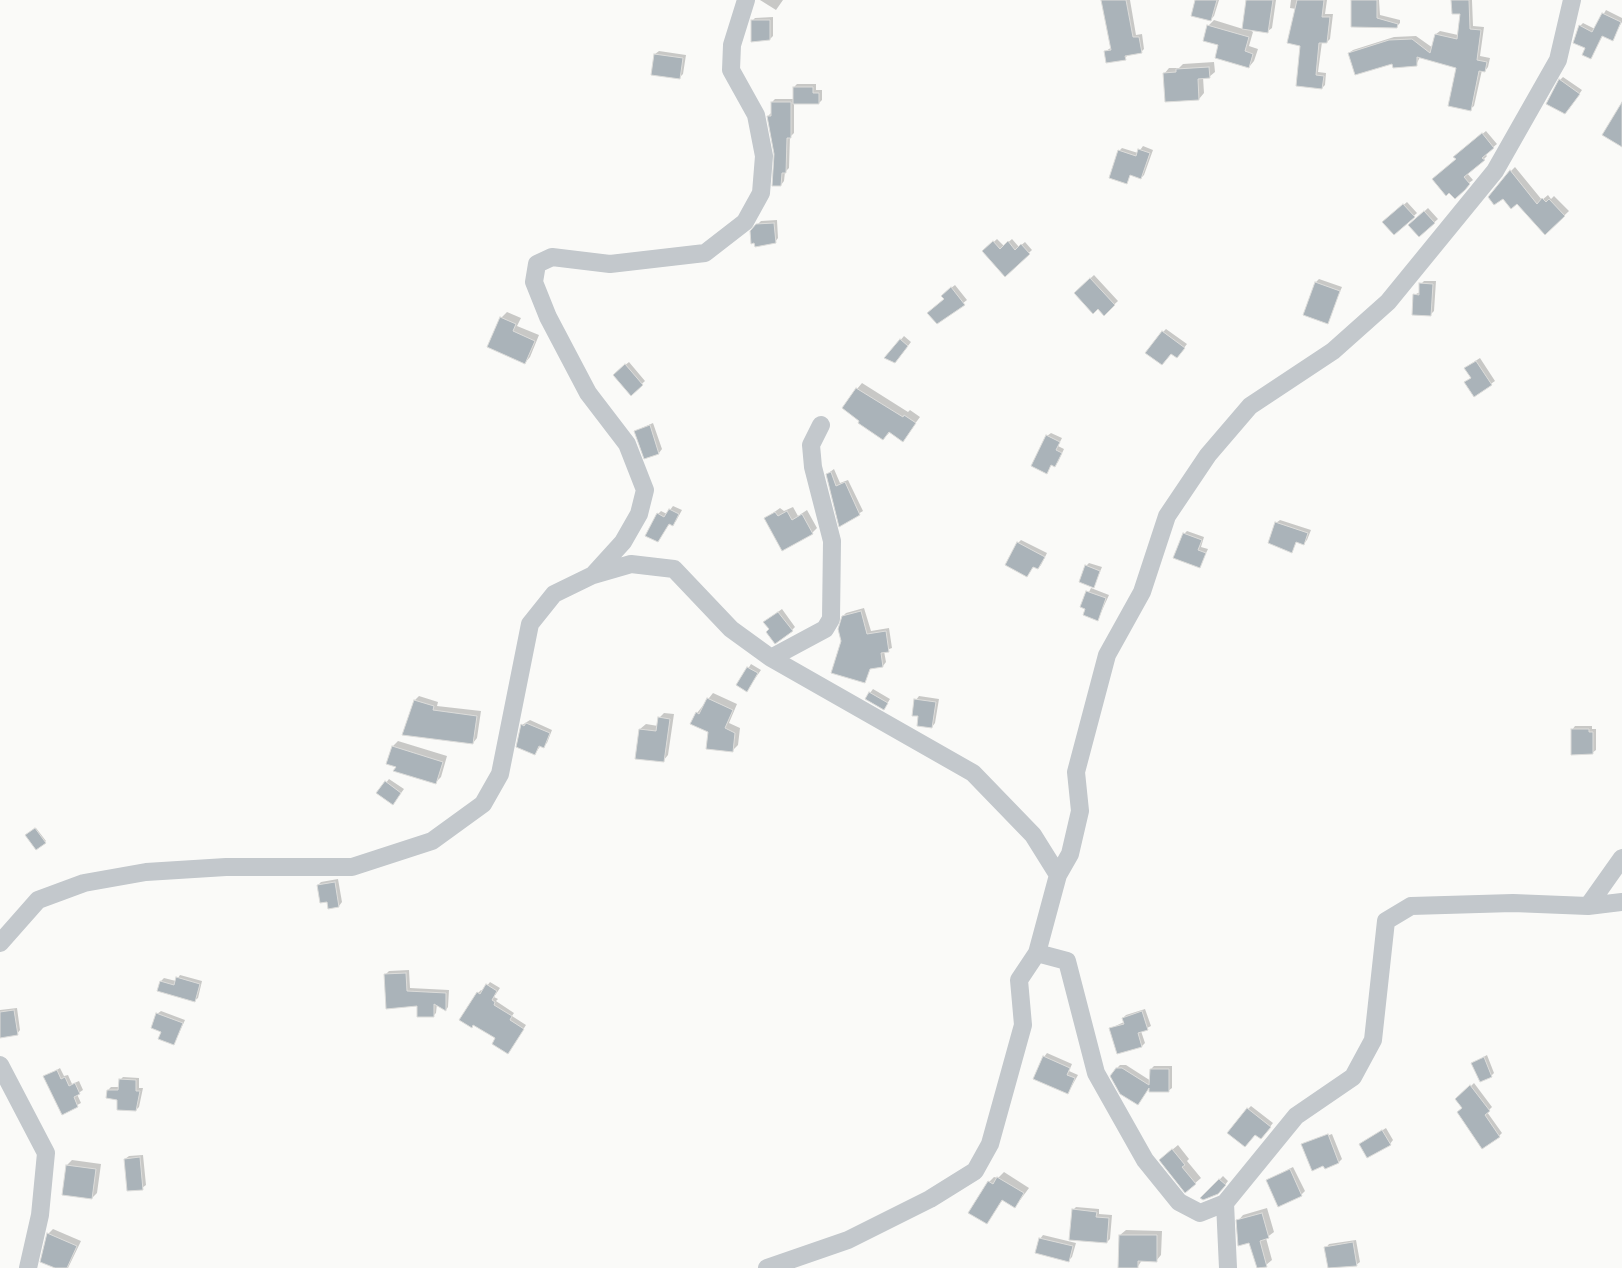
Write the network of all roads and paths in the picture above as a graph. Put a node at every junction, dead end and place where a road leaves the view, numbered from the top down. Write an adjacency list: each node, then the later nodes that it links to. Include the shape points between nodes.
1 (746, 0): 4 (street, via 732,45 731,70 756,114 764,156 761,193 745,222 705,253 610,264 552,258 537,264 534,282 548,317 588,393 628,444 645,490 638,514 623,542)
2 (1572, 0): 7 (street, via 1558,60 1495,171 1388,302 1333,351 1250,406 1208,455 1167,516 1142,592 1107,655 1076,772 1080,811 1070,854)
3 (821, 425): 5 (street, via 811,445 813,467 832,541 831,619 825,630)
4 (593, 575): 5 (street, via 631,564 674,568 731,629); 10 (street, via 554,594 530,624 500,774 483,804 432,841 352,867 146,872 84,883 38,900)
5 (771, 658): 7 (street, via 973,773 1033,835)
6 (1622, 858): 9 (street)
7 (1058, 875): 11 (street)
8 (1622, 902): 9 (street)
9 (1588, 906): 13 (street, via 1513,903 1411,906 1386,921 1372,1040 1353,1077 1296,1116)
10 (0, 943)
11 (1037, 953): 13 (street, via 1067,961 1096,1073 1145,1160 1179,1202 1200,1214); 15 (street, via 1019,980 1023,1025 990,1144 975,1171 930,1199 848,1240)
12 (0, 1065): 14 (street, via 46,1153 40,1215)
13 (1225, 1203): 16 (street)
14 (28, 1268)
15 (767, 1268)
16 (1228, 1268)

